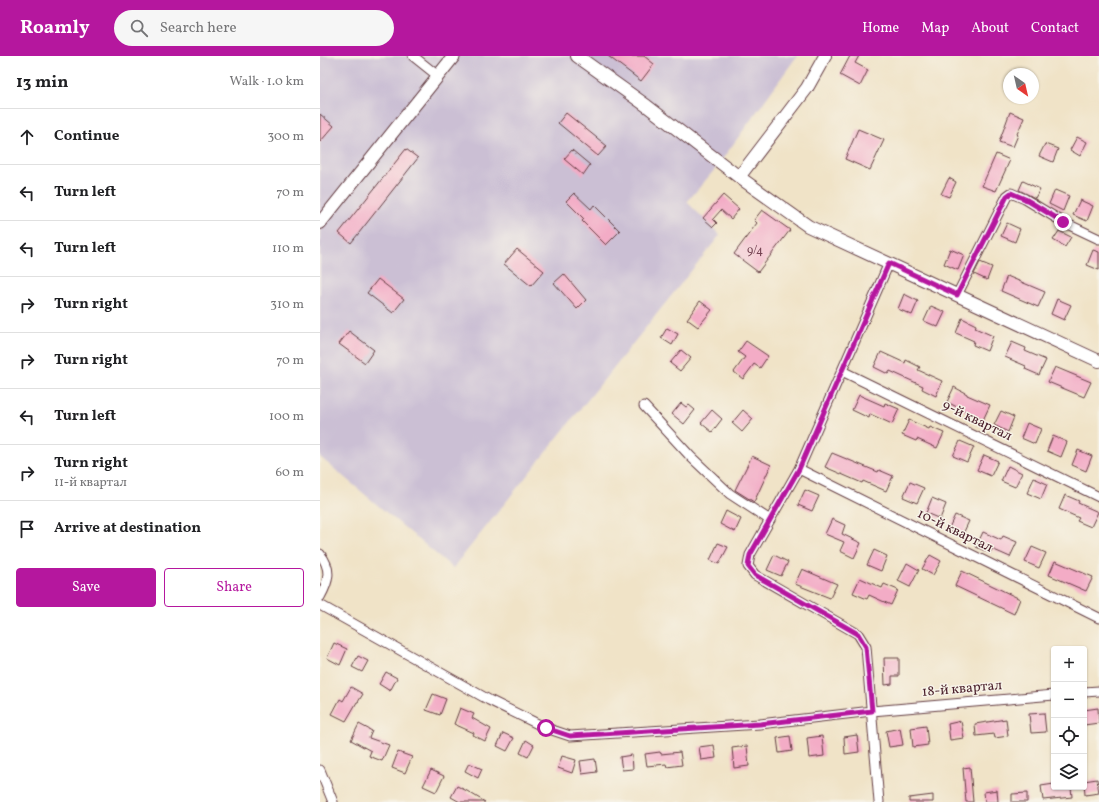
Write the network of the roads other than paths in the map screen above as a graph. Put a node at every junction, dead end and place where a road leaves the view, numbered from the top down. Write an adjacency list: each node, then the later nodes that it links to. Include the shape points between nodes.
1 (413, 56): 5 (street)
2 (454, 56): 5 (street)
3 (577, 56): 6 (street)
4 (825, 56): 6 (street, via 807,88)
5 (438, 76): 7 (street)
6 (739, 177): 9 (street, via 808,226)
7 (320, 223)
8 (1099, 239): 10 (street, via 1011,193 1007,196)
9 (889, 263): 10 (street); 12 (street)
10 (957, 295): 11 (street)
11 (1099, 361)
12 (842, 371): 14 (street); 15 (street, 9-й квартал)
13 (644, 406): 16 (street, via 691,457 730,494)
14 (799, 469): 16 (street); 20 (street, 10-й квартал)
15 (1099, 497)
16 (770, 520): 24 (street, via 750,555 748,566 755,575 858,634 866,647)
17 (320, 554): 18 (street, via 325,560 328,572 327,586)
18 (320, 597)
19 (320, 605): 24 (street, 18-й квартал, via 489,700 546,728 570,736 760,724)
20 (1099, 618)
21 (1099, 691): 22 (street)
22 (1087, 692)
23 (1051, 695): 24 (street, 18-й квартал)
24 (872, 711): 28 (street)
25 (320, 770): 26 (street)
26 (323, 788): 27 (street)
27 (333, 802)
28 (879, 802)

